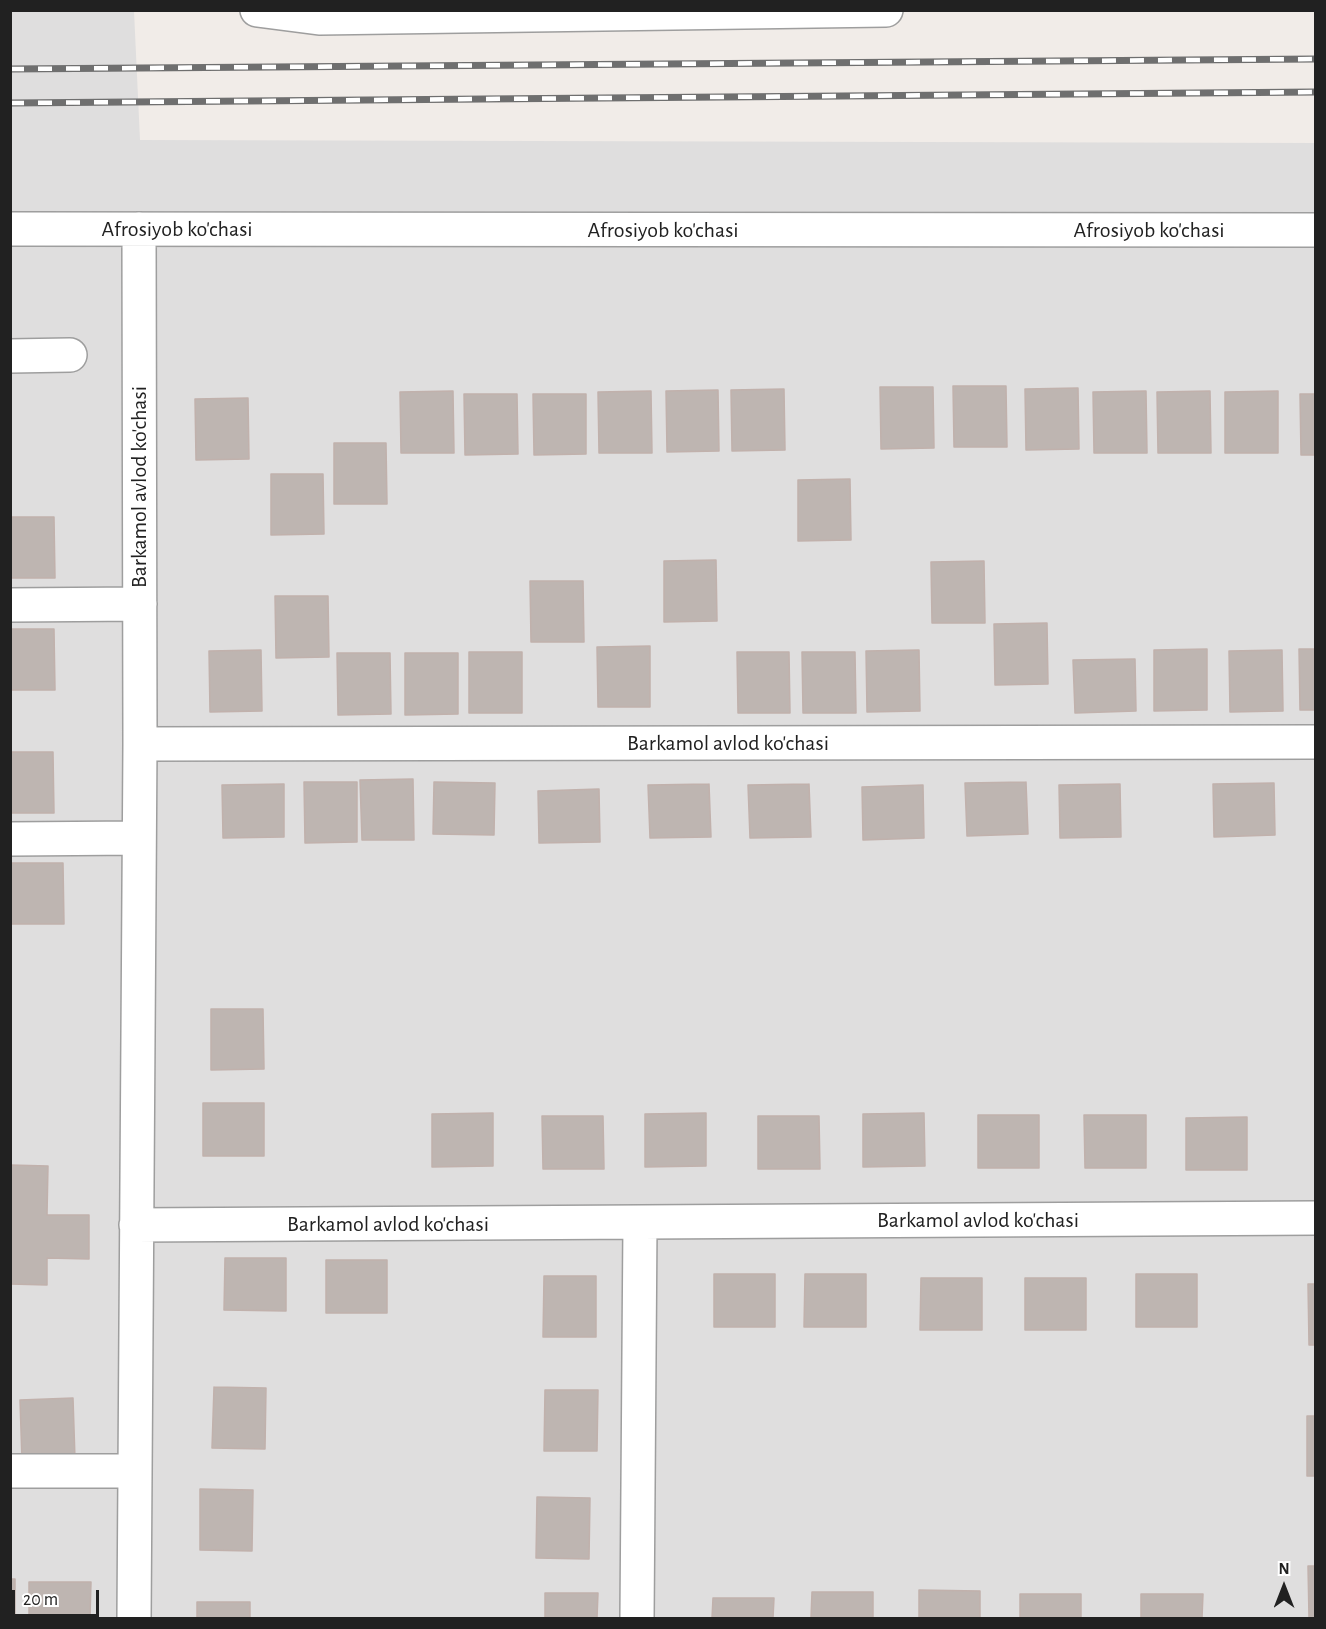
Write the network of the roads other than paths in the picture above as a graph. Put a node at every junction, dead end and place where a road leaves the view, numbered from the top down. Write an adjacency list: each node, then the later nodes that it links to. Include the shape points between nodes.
1 (257, 10): 2 (street, via 319,18)
2 (886, 10)
3 (10, 229): 4 (street, Afrosiyob ko'chasi)
4 (139, 229): 5 (street, Afrosiyob ko'chasi); 8 (street, Barkamol avlod ko'chasi)
5 (1316, 230)
6 (70, 355): 7 (street)
7 (10, 356)
8 (140, 604): 9 (street); 11 (street, Barkamol avlod ko'chasi)
9 (10, 605)
10 (1316, 742): 11 (street, Barkamol avlod ko'chasi)
11 (140, 744): 12 (street, Barkamol avlod ko'chasi)
12 (139, 838): 13 (street); 16 (street, Barkamol avlod ko'chasi)
13 (10, 839)
14 (1316, 1218): 15 (street, Barkamol avlod ko'chasi)
15 (640, 1223): 16 (street, Barkamol avlod ko'chasi); 20 (street)
16 (136, 1225): 18 (street, Barkamol avlod ko'chasi)
17 (10, 1471): 18 (street)
18 (135, 1471): 19 (street, Barkamol avlod ko'chasi)
19 (134, 1618)
20 (637, 1618)

